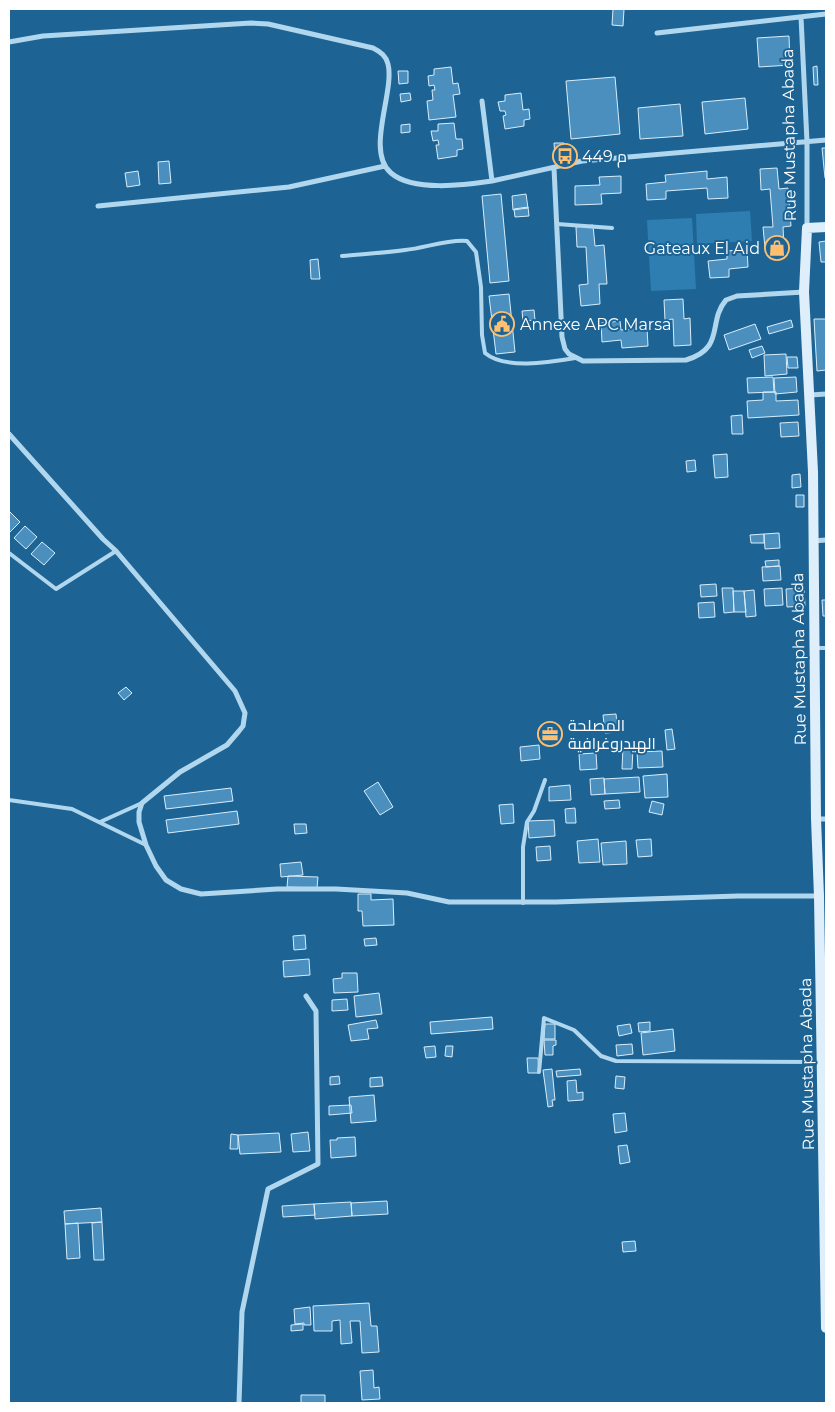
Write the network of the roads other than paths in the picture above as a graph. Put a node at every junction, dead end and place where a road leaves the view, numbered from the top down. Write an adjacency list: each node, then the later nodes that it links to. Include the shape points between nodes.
1 (826, 14): 2 (street)
2 (800, 17): 3 (street); 7 (street, Rue Mustapha Abada)
3 (657, 32)
4 (9, 42): 8 (street, via 43,36 251,23 373,48 383,54 389,69 380,143)
5 (482, 101): 10 (street)
6 (826, 140): 7 (street)
7 (807, 142): 9 (street, via 582,161); 15 (street, Rue Mustapha Abada)
8 (385, 166): 10 (street, via 398,177 422,184 448,186); 11 (street, via 289,187)
9 (554, 168): 10 (street); 12 (street)
10 (492, 181)
11 (98, 206)
12 (557, 224): 14 (lane); 18 (street, via 562,337 565,349)
13 (826, 226): 15 (main road)
14 (612, 228)
15 (806, 228): 17 (main road, Rue Mustapha Abada)
16 (342, 256): 18 (lane, via 436,246 454,240 467,242 476,252 485,353 492,359 521,363)
17 (804, 292): 18 (street, via 737,296 726,300 720,309 714,338 694,358 592,362); 20 (main road, Rue Mustapha Abada)
18 (575, 358)
19 (826, 394): 20 (street)
20 (810, 395): 23 (main road, Rue Mustapha Abada)
21 (9, 434): 24 (street)
22 (826, 540): 23 (street)
23 (813, 541): 26 (main road, Rue Mustapha Abada)
24 (116, 551): 25 (lane, via 56,589); 30 (street, via 235,691 244,713 243,726 226,745 180,772)
25 (9, 553)
26 (814, 648): 27 (lane); 31 (main road, Rue Mustapha Abada)
27 (826, 648)
28 (545, 780): 35 (lane, via 534,811 526,822)
29 (9, 800): 32 (lane, via 72,808)
30 (142, 802): 32 (lane); 33 (street, via 139,822)
31 (821, 819): 34 (main road, Rue Mustapha Abada)
32 (100, 822): 33 (lane)
33 (146, 845): 35 (street, via 166,880 201,894 336,889 407,893 449,902)
34 (819, 896): 35 (street); 37 (main road, Rue Mustapha Abada)
35 (523, 903)
36 (306, 996): 42 (street, via 316,1011 318,1164 268,1189 242,1312)
37 (824, 1015): 38 (main road, Rue Mustapha Abada)
38 (822, 1062): 39 (lane, via 616,1061 601,1056 574,1030 544,1018); 40 (main road, Rue Mustapha Abada)
39 (539, 1072)
40 (824, 1100): 41 (main road, Rue Mustapha Abada)
41 (826, 1328)
42 (239, 1403)

